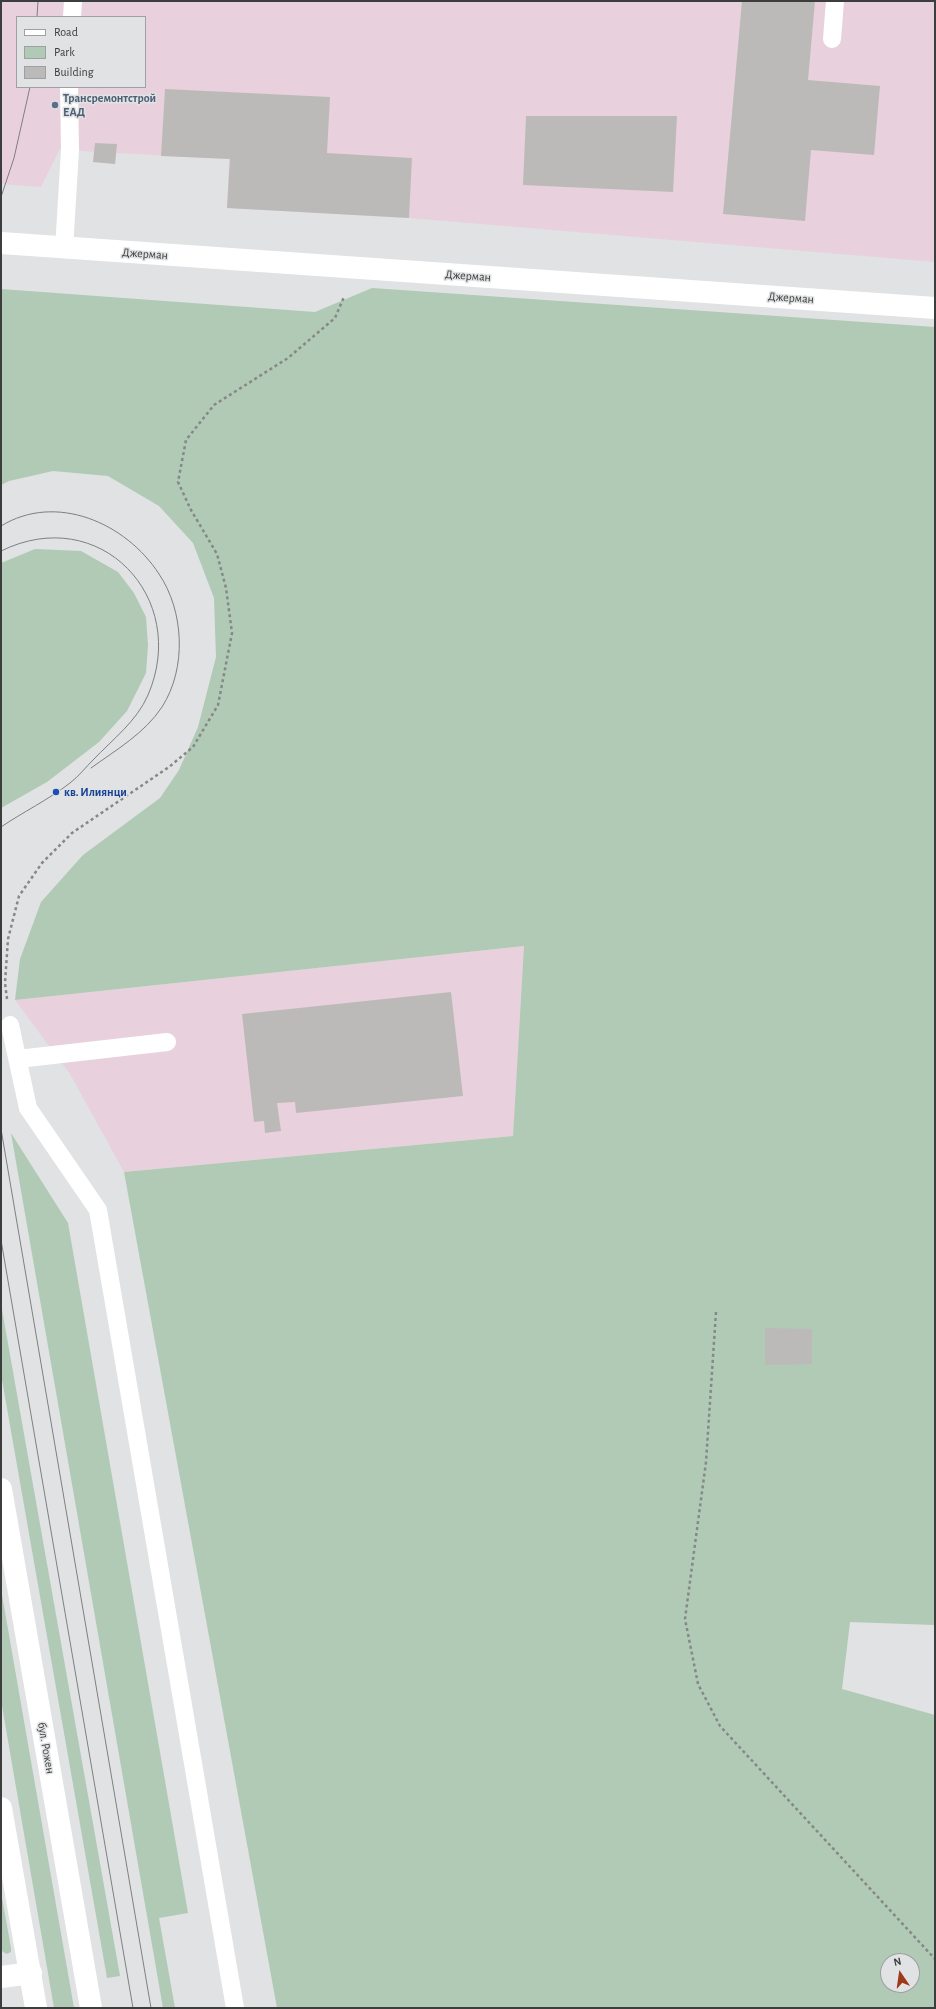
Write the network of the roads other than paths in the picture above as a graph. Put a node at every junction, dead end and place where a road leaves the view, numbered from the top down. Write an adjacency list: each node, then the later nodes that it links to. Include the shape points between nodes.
1 (72, 1): 3 (lane)
2 (835, 1): 4 (lane)
3 (72, 16)
4 (832, 39)
5 (69, 88): 7 (lane, via 70,150)
6 (1, 243): 7 (street, Джерман)
7 (64, 249): 8 (street, Джерман)
8 (935, 308)
9 (10, 1025): 11 (lane)
10 (167, 1042): 11 (lane)
11 (18, 1059): 18 (lane, via 28,1108 98,1210)
12 (1, 1489): 17 (street, бул. Рожен)
13 (1, 1808): 14 (street)
14 (31, 1973): 15 (street); 16 (street)
15 (1, 1978)
16 (36, 2008)
17 (90, 2008)
18 (235, 2008)

